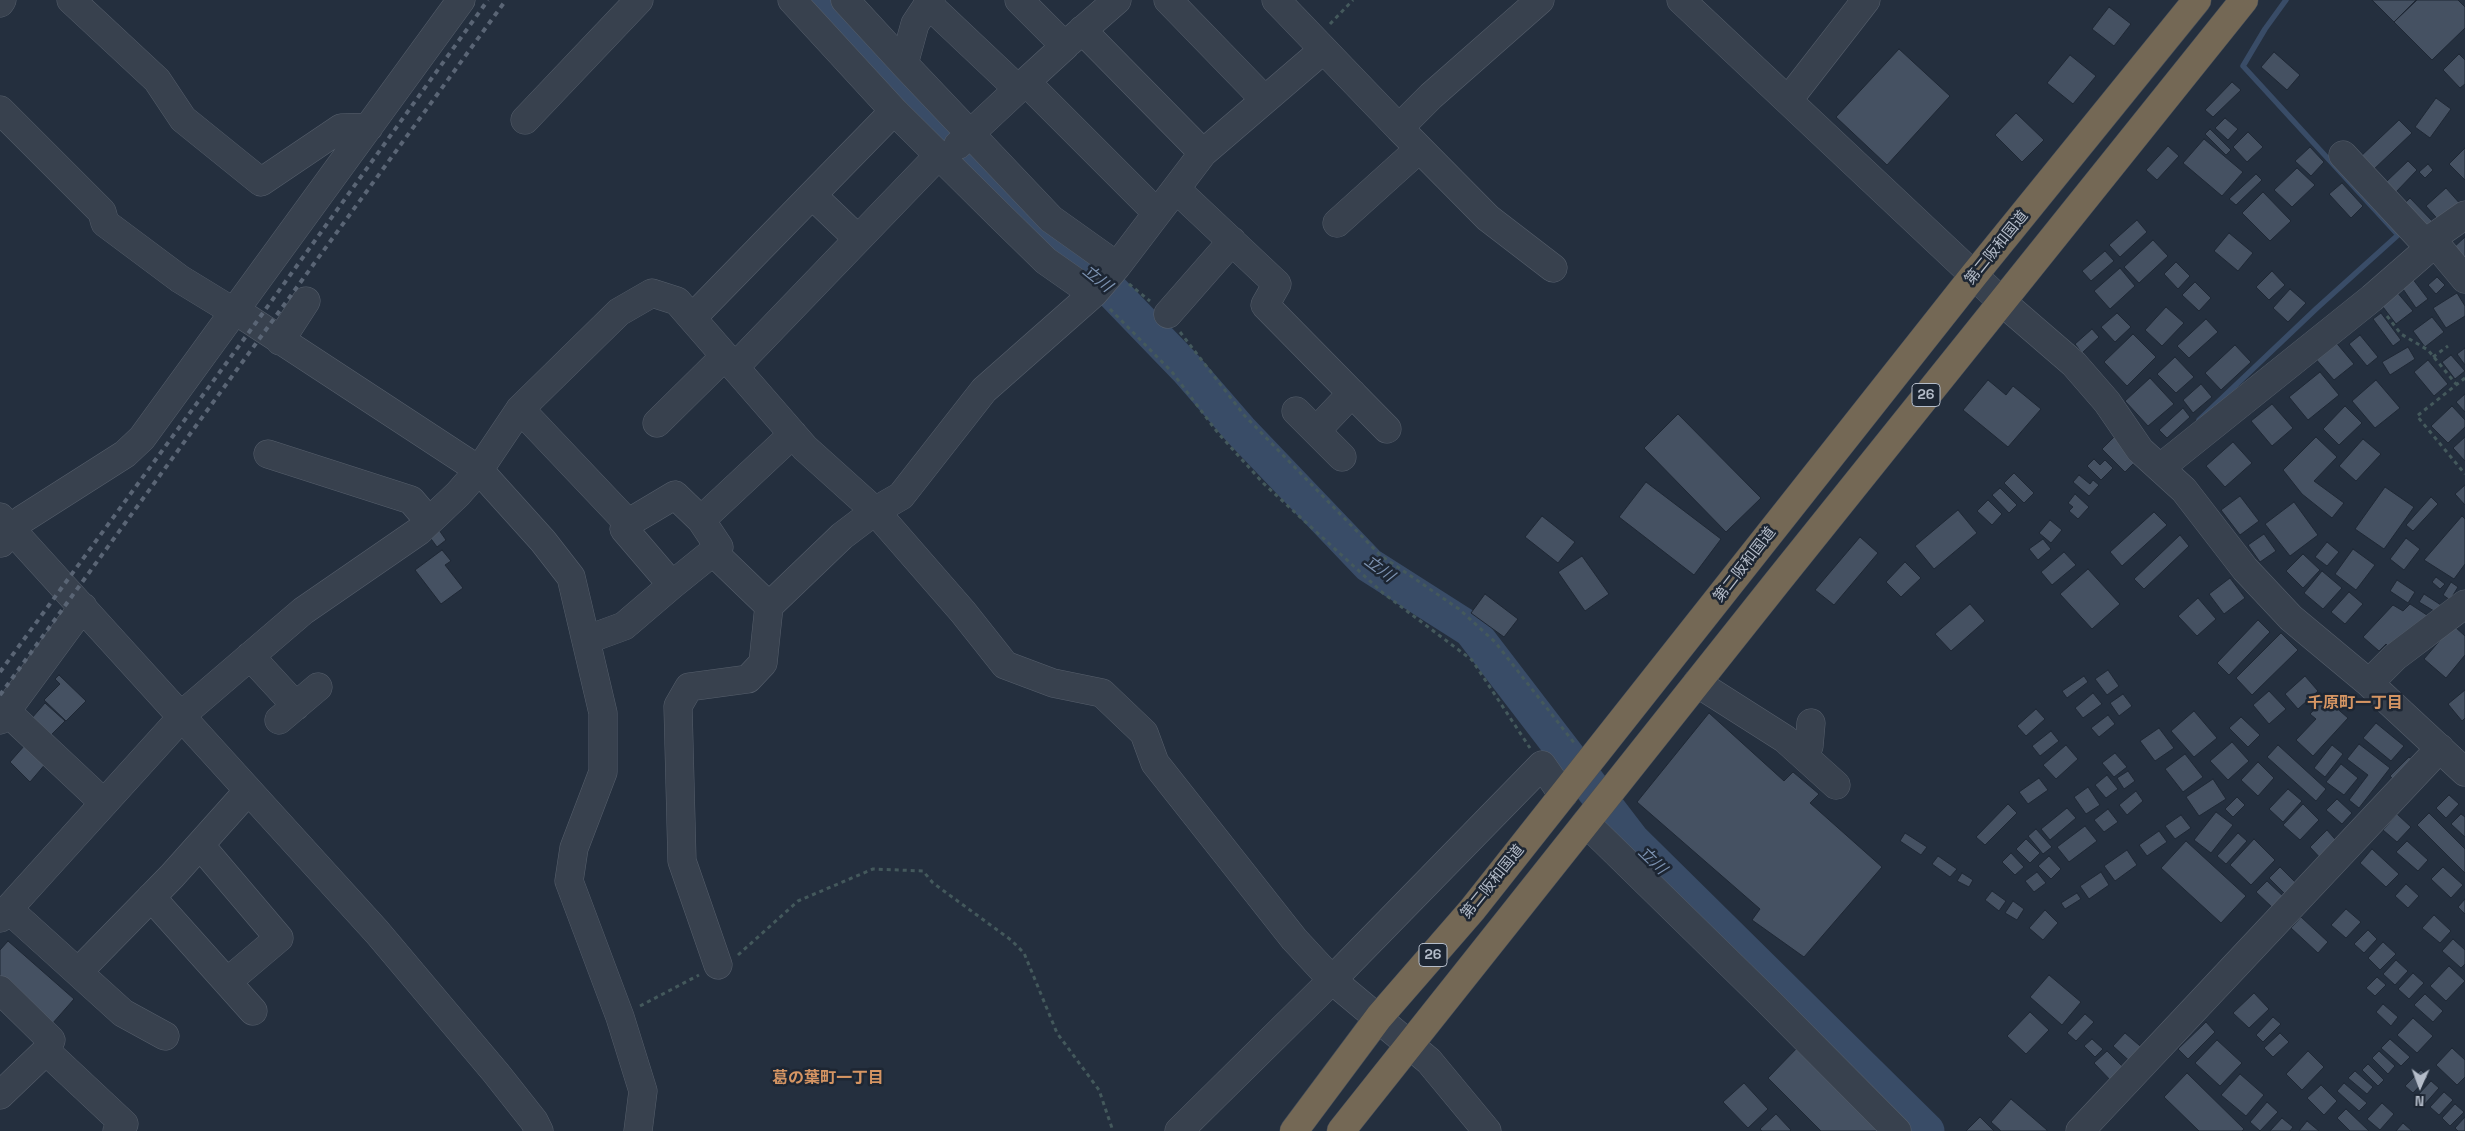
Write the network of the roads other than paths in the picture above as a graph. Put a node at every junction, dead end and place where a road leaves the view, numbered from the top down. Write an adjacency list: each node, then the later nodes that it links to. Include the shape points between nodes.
1 (71, 0): 25 (street, via 157,80 183,119 261,182 341,128)
2 (461, 0): 25 (street)
3 (639, 0): 24 (street)
4 (792, 0): 18 (street)
5 (845, 0): 18 (street)
6 (1019, 0): 16 (street)
7 (1117, 0): 16 (street)
8 (1168, 0): 20 (street)
9 (1276, 0): 17 (street)
10 (1540, 0): 26 (street)
11 (1681, 0): 21 (street)
12 (1866, 0): 21 (street)
13 (2197, 0): 41 (highway, 第二阪和国道 / 26)
14 (2244, 0): 45 (highway, 26)
15 (930, 2): 18 (street); 19 (street)
16 (1074, 38): 19 (street); 29 (street)
17 (1318, 45): 20 (street); 26 (street)
18 (890, 73): 23 (street); 27 (street)
19 (1022, 86): 27 (street); 34 (street)
20 (1264, 99): 29 (street)
21 (1789, 99): 41 (street)
22 (0, 110): 46 (street, via 102,212 105,222 180,279)
23 (894, 112): 31 (street); 33 (street)
24 (525, 120)
25 (368, 127): 46 (street)
26 (1399, 128): 28 (street)
27 (967, 136): 31 (street); 43 (street, via 1051,219)
28 (1419, 149): 36 (street); 40 (street, via 1488,218)
29 (1203, 153): 32 (street)
30 (2343, 155): 39 (street)
31 (942, 158): 37 (street); 43 (street, via 1046,261)
32 (1176, 189): 34 (street); 38 (street)
33 (812, 196): 37 (street); 48 (street)
34 (1157, 213): 43 (street)
35 (2465, 215): 39 (street)
36 (1337, 223)
37 (858, 239): 50 (street)
38 (1232, 241): 47 (street); 51 (street, via 1277,284 1265,305)
39 (2430, 243): 42 (street); 60 (street, via 2372,298)
40 (1553, 268)
41 (1974, 275): 45 (street); 83 (highway, 第二阪和国道 / 26)
42 (2465, 279)
43 (1106, 280): 62 (street, via 984,390 901,496)
44 (306, 301): 49 (street)
45 (2002, 302): 60 (street, via 2074,364 2107,402 2140,450); 74 (highway, 26)
46 (234, 312): 49 (street); 66 (street, via 142,438 125,454)
47 (1168, 314)
48 (692, 318): 50 (street); 52 (street, via 677,302 652,293 619,312)
49 (280, 341): 61 (street)
50 (730, 361): 54 (street); 57 (street)
51 (1352, 393): 55 (street); 56 (street)
52 (520, 409): 61 (street); 65 (street)
53 (1296, 411): 56 (street)
54 (657, 424)
55 (1387, 429)
56 (1316, 431): 59 (street)
57 (794, 434): 62 (street); 63 (street)
58 (268, 454): 64 (street, via 411,500)
59 (1342, 458)
60 (2160, 468): 75 (street, via 2184,490 2245,569 2290,618)
61 (479, 470): 64 (street); 72 (street, via 543,540 571,577)
62 (875, 511): 70 (street, via 842,536); 93 (street, via 1005,665 1053,683 1102,692 1144,733 1155,763 1294,940)
63 (701, 520): 65 (street, via 675,495); 67 (street, via 719,547)
64 (429, 521): 73 (street, via 303,611)
65 (628, 523): 68 (street, via 624,529)
66 (4, 530): 71 (street)
67 (713, 552): 68 (street); 70 (street)
68 (672, 585): 72 (street, via 624,626)
69 (2465, 604): 75 (street, via 2395,657)
70 (769, 606): 91 (street, via 763,663 748,678 689,687 678,706 682,861)
71 (83, 607): 77 (street); 78 (street)
72 (586, 640): 104 (street, via 603,712 602,772 574,848 569,881 620,1017 643,1091)
73 (250, 656): 76 (street, via 288,713); 78 (street)
74 (1697, 683): 81 (street); 87 (highway, 26)
75 (2369, 683): 80 (street)
76 (318, 687)
77 (3, 716): 86 (street)
78 (182, 716): 85 (street); 86 (street)
79 (1811, 723): 81 (street, via 1809,746)
80 (2440, 748): 82 (street); 110 (street)
81 (1802, 753): 84 (street)
82 (2465, 772)
83 (1578, 776): 93 (street, via 1542,765); 97 (highway, 第二阪和国道 / 26, via 1472,910)
84 (1836, 785)
85 (248, 791): 88 (street); 103 (street, via 383,940 496,1073)
86 (104, 802): 90 (street)
87 (1590, 818): 99 (highway, 26); 109 (street)
88 (200, 845): 89 (street); 94 (street, via 279,938)
89 (151, 897): 92 (street); 94 (street)
90 (4, 913): 92 (street)
91 (718, 965)
92 (78, 972): 98 (street, via 123,1014)
93 (1332, 980): 97 (street); 105 (street)
94 (227, 982): 96 (street)
95 (0, 990): 100 (street, via 51,1040)
96 (253, 1011)
97 (1379, 1017): 99 (street); 106 (highway, 第二阪和国道 / 26)
98 (165, 1036)
99 (1410, 1045): 107 (highway, 26); 108 (street, via 1429,1061)
100 (46, 1052): 101 (street); 102 (street)
101 (0, 1095)
102 (124, 1129)
103 (539, 1131)
104 (638, 1131)
105 (1179, 1131)
106 (1294, 1131)
107 (1341, 1131)
108 (1487, 1131)
109 (1897, 1131)
110 (2080, 1131)

